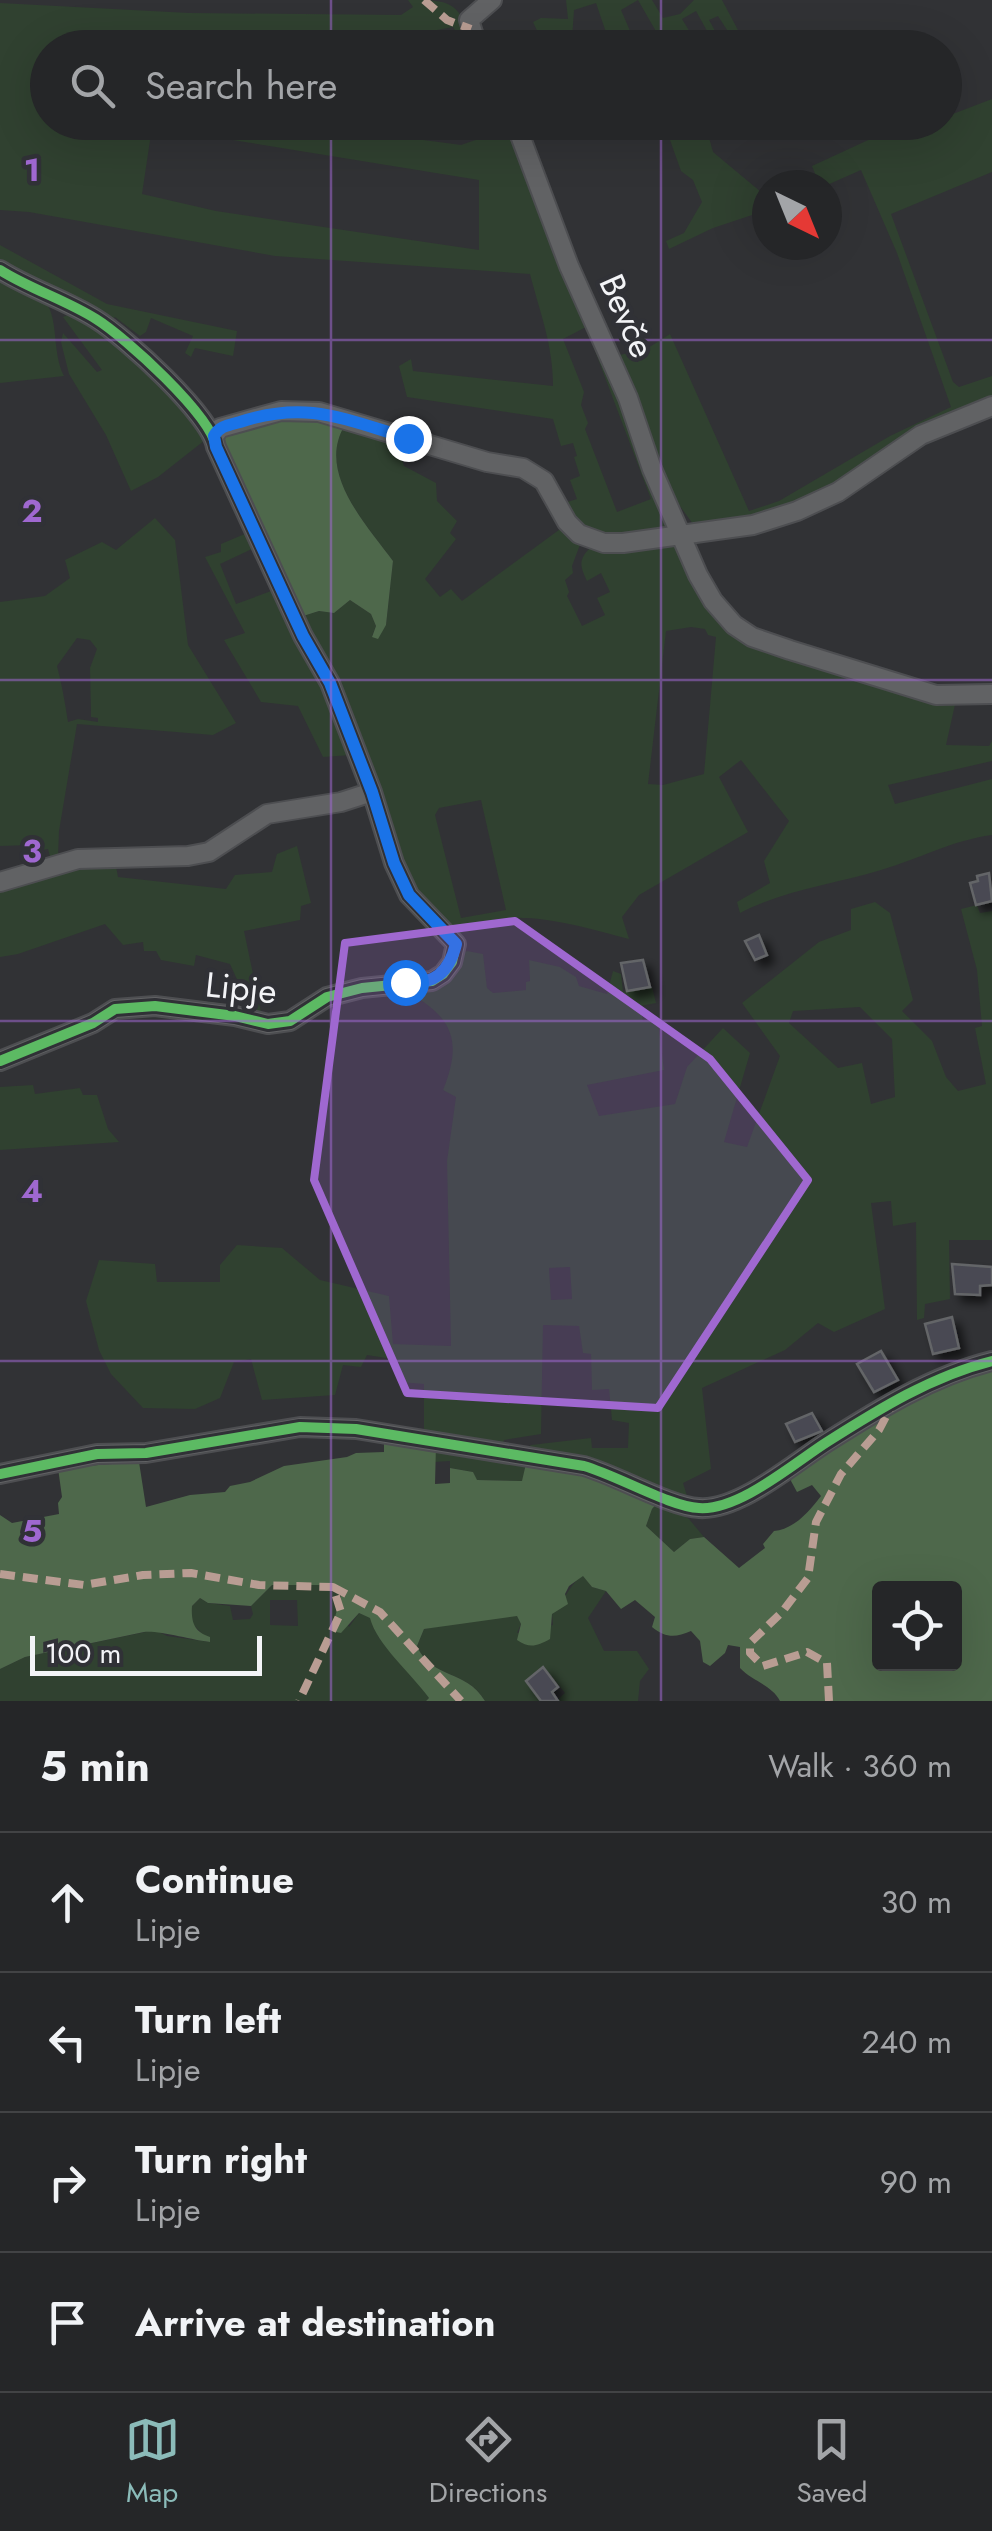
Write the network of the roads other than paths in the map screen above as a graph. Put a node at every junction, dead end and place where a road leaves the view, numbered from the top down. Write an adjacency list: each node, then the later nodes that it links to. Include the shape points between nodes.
1 (492, 0): 2 (street, via 469,20)
2 (472, 30)
3 (522, 140): 7 (street, Bevče, via 652,469)
4 (0, 270): 6 (street, Lipje, via 99,320 183,396)
5 (992, 406): 7 (street, via 922,435 838,492 797,511 753,526)
6 (214, 436): 7 (street, via 220,428 264,416 319,412 536,474 566,522 604,543); 9 (street, Lipje, via 330,683)
7 (685, 534): 8 (street, Bevče, via 713,601 752,637 936,695)
8 (992, 694)
9 (372, 792): 10 (street, via 267,814 209,852 78,859); 11 (street, Lipje, via 409,895 456,944 442,974 327,998 290,1021 268,1024 156,1006 115,1010)
10 (0, 882)
11 (0, 1061)
12 (992, 1361): 13 (street, via 924,1386 764,1484 703,1509 584,1466 356,1429 300,1427)
13 (0, 1474)

